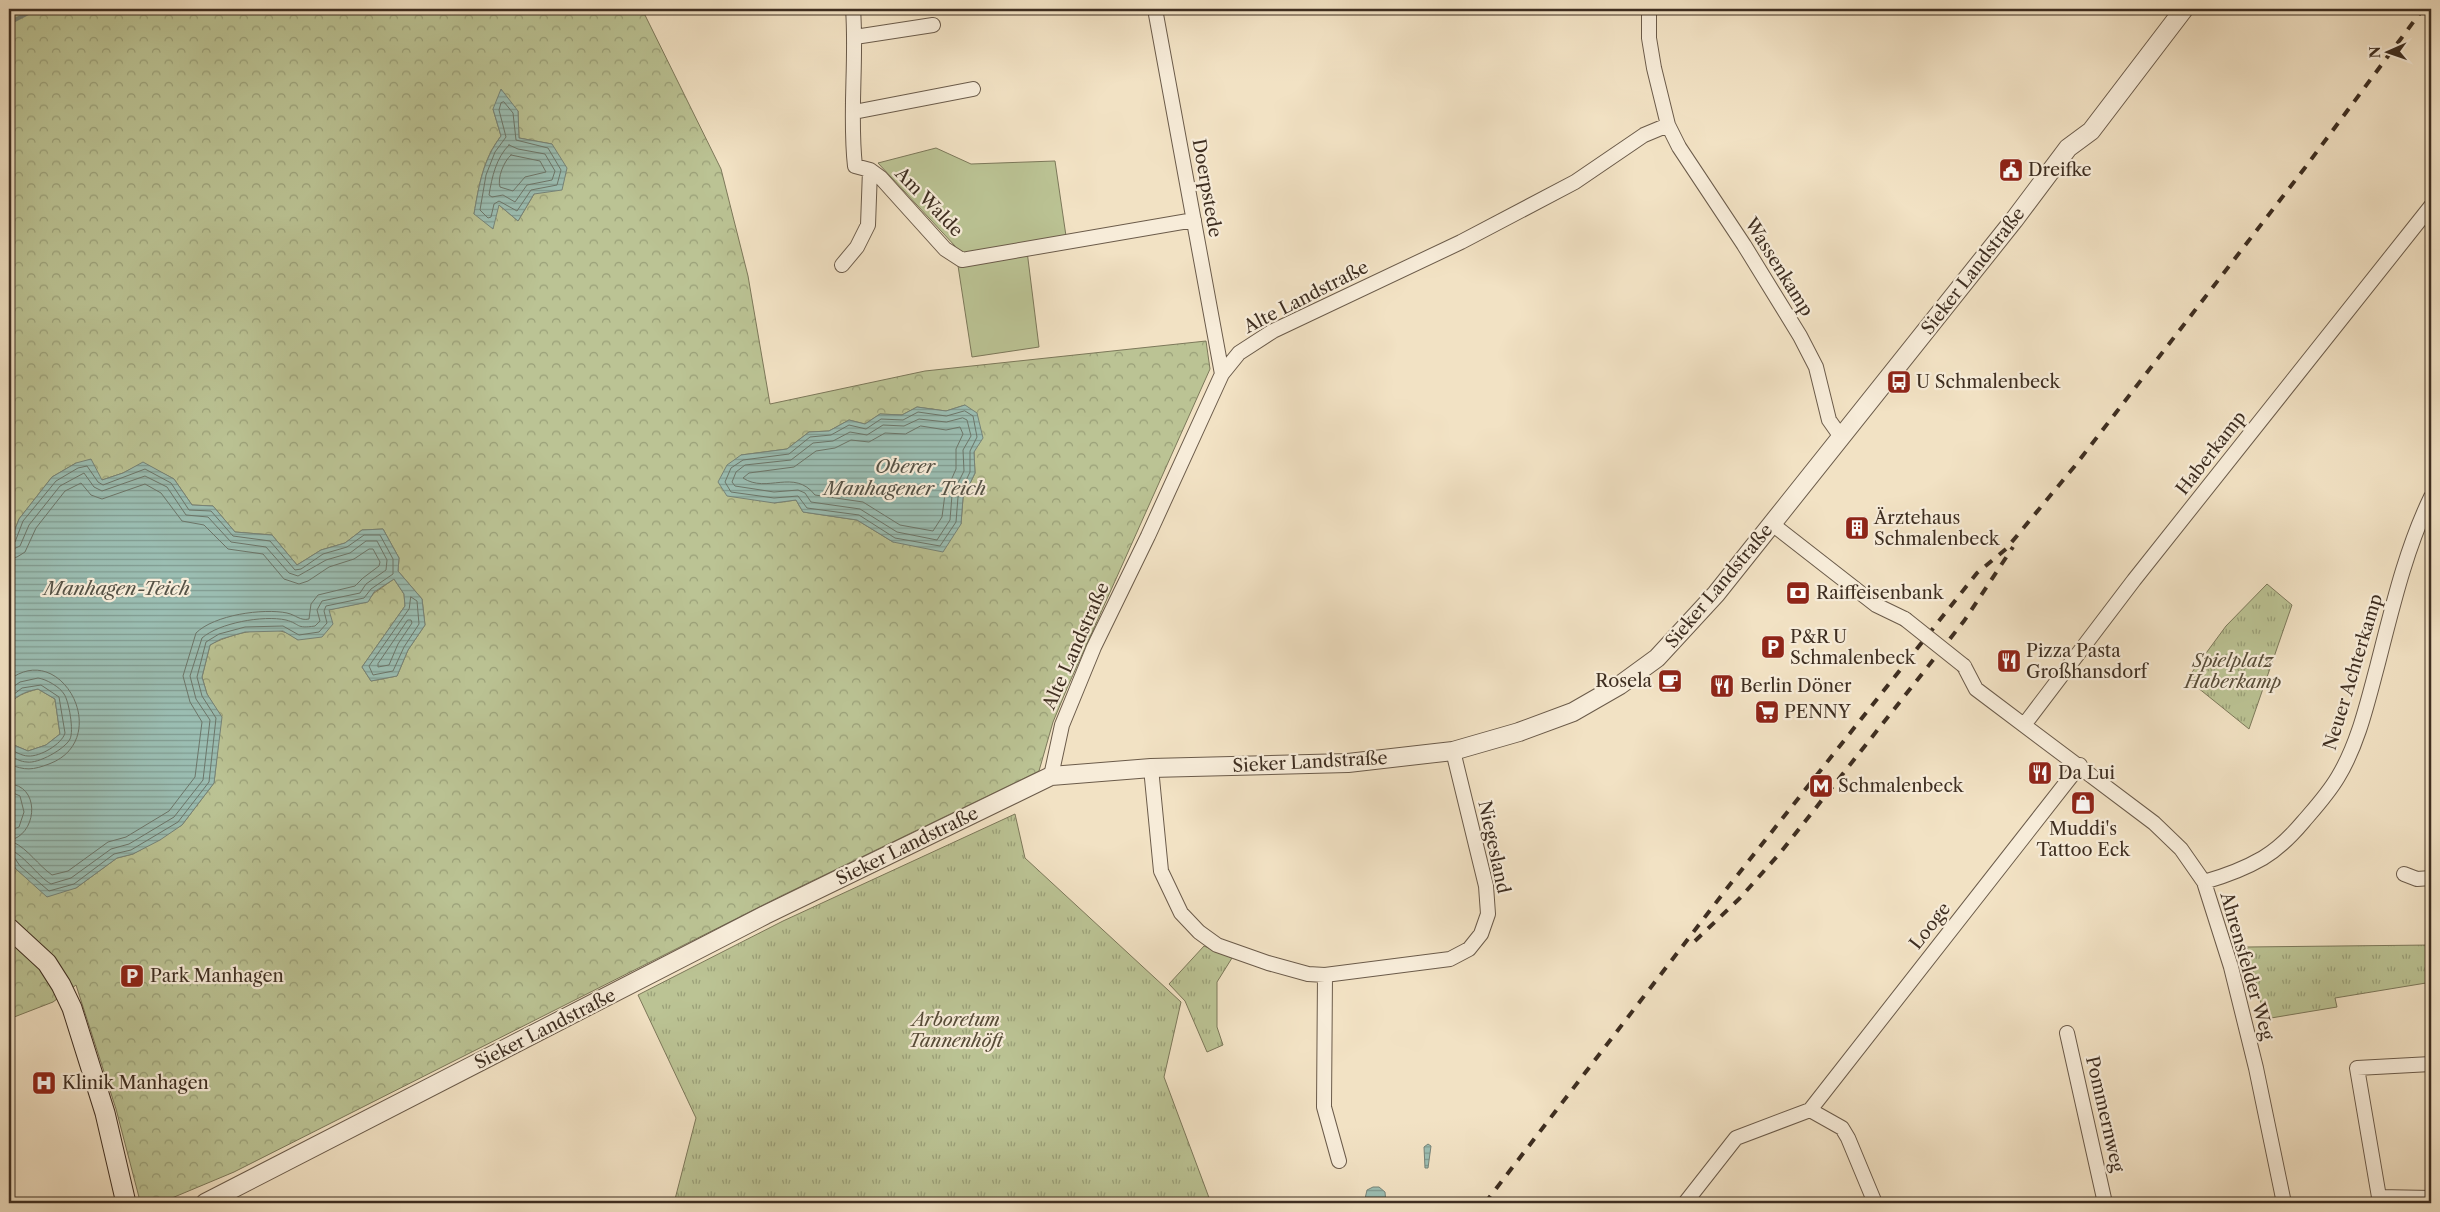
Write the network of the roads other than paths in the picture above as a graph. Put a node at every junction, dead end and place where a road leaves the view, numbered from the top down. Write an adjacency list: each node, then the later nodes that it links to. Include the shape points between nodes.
1 (853, 9): 6 (street, Am Walde)
2 (1155, 9): 12 (street, Doerpstede)
3 (1649, 9): 9 (street, via 1652,60)
4 (2184, 9): 15 (street, Sieker Landstraße, via 2091,131 2068,148)
5 (933, 25): 6 (street)
6 (855, 37): 8 (street, Am Walde)
7 (973, 89): 8 (street)
8 (854, 112): 10 (street, Am Walde, via 854,166)
9 (1668, 125): 14 (street, Alte Landstraße, via 1644,134 1575,182 1461,242 1273,331 1239,353); 15 (street, Wassenkamp, via 1679,148 1800,336 1816,367 1829,420)
10 (870, 170): 12 (street, Am Walde, via 945,249 962,260); 13 (street, Am Walde, via 868,225)
11 (2431, 206): 18 (street, Haberkamp, via 2134,580)
12 (1194, 220): 14 (street, Doerpstede)
13 (842, 265)
14 (1222, 374): 22 (street, Alte Landstraße, via 1094,647 1062,725)
15 (1841, 437): 17 (street, Sieker Landstraße)
16 (2431, 497): 25 (street, Neuer Achterkamp, via 2402,570 2369,697 2338,777 2293,834 2265,857 2231,874)
17 (1772, 524): 18 (street, Ahrensfelder Weg, bridge, via 1876,605 1905,620 1964,666 1976,689); 19 (street, Sieker Landstraße, via 1658,658 1573,712)
18 (2024, 725): 20 (street, Ahrensfelder Weg)
19 (1453, 751): 21 (street, Sieker Landstraße, via 1348,763); 27 (street, Niegesland, via 1486,886 1488,914 1481,934 1469,949 1450,959)
20 (2080, 765): 25 (street, Ahrensfelder Weg, via 2154,823 2181,849); 30 (street, Looge)
21 (1151, 768): 22 (street, Sieker Landstraße); 27 (street, Niegesland, via 1161,871 1181,913 1217,946 1308,974)
22 (1051, 776): 34 (street, Sieker Landstraße, via 765,915)
23 (2404, 874): 24 (street, via 2417,879)
24 (2431, 878)
25 (2204, 882): 38 (street, Ahrensfelder Weg, via 2231,967)
26 (9, 928): 33 (main road, via 47,963 72,1008 105,1113)
27 (1325, 976): 31 (street, via 1324,1107)
28 (2067, 1032): 37 (street, Pommernweg)
29 (2431, 1064): 32 (street, via 2357,1068 2379,1197)
30 (1810, 1110): 35 (street, via 1736,1138); 36 (street, via 1842,1128)
31 (1339, 1162)
32 (2431, 1198)
33 (126, 1203)
34 (205, 1203)
35 (1685, 1203)
36 (1875, 1203)
37 (2105, 1203)
38 (2284, 1203)

